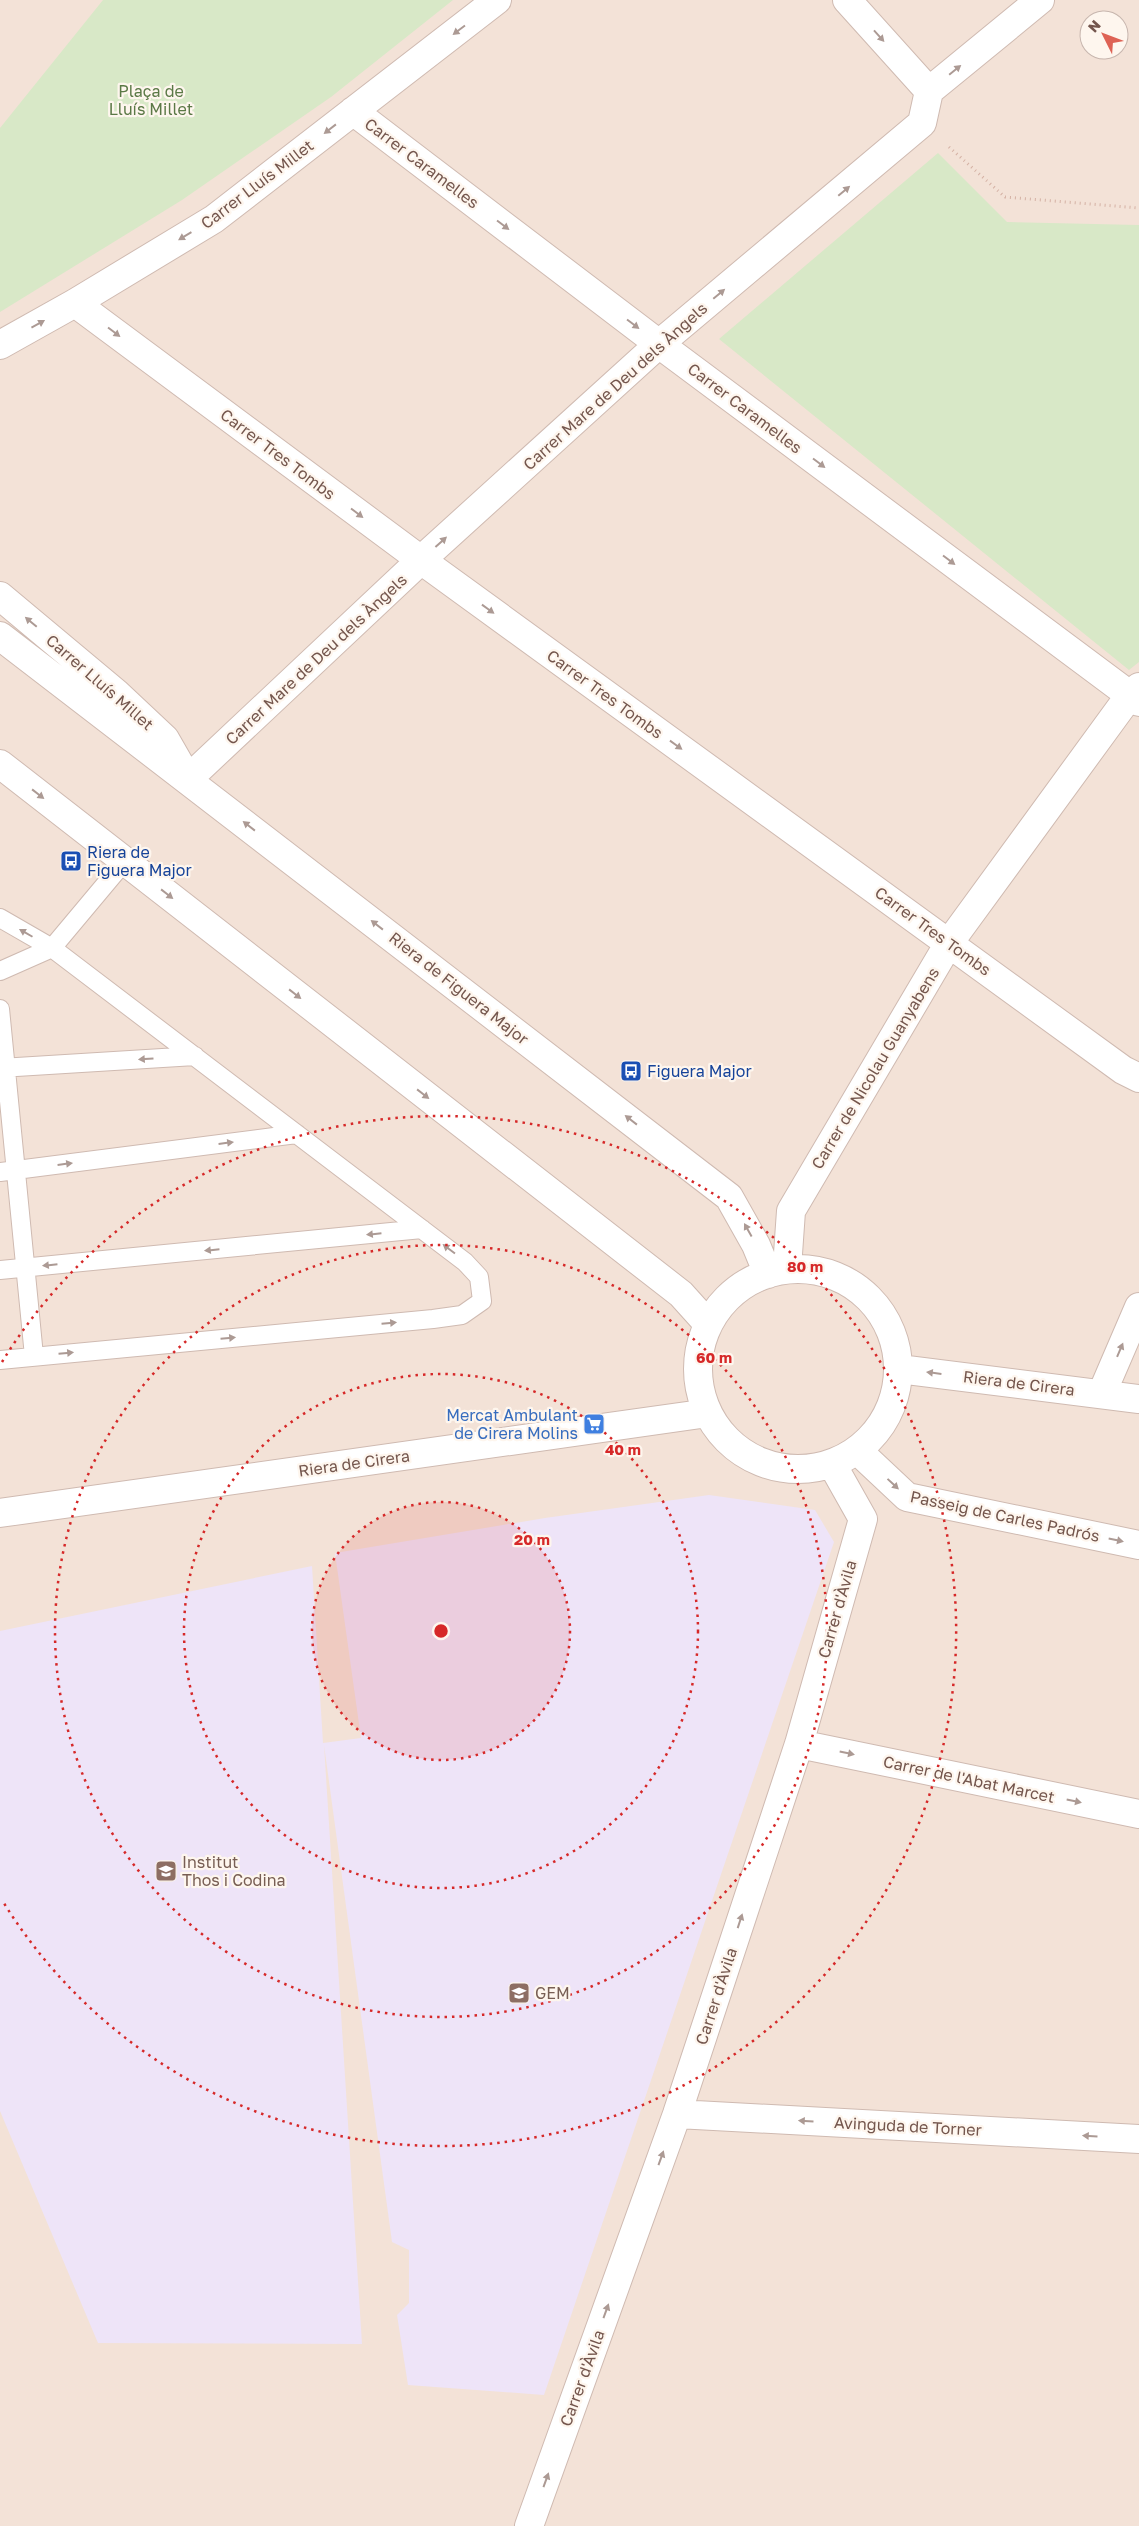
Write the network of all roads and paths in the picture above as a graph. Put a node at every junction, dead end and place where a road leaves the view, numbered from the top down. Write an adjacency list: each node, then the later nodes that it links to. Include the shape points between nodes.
1 (497, 0): 5 (street, Carrer Lluís Millet, one-way to 5)
2 (847, 0): 4 (street, one-way to 4)
3 (1040, 0): 4 (street, one-way to 3)
4 (929, 91): 6 (street)
5 (353, 111): 8 (street, Carrer Lluís Millet, one-way to 8, via 214,219); 9 (street, Carrer Caramelles, one-way to 9)
6 (922, 123): 7 (path, via 1005,197); 9 (street, Carrer Mare de Deu dels Àngels, one-way to 6)
7 (1139, 208)
8 (75, 303): 10 (street, Carrer Lluís Millet, one-way to 8); 11 (street, Carrer Tres Tombs, one-way to 11)
9 (659, 344): 11 (street, Carrer Mare de Deu dels Àngels, one-way to 9); 14 (street, Carrer Caramelles, one-way to 14)
10 (0, 345)
11 (421, 560): 16 (street, Carrer Mare de Deu dels Àngels); 19 (street, Carrer Tres Tombs, one-way to 19)
12 (0, 596): 16 (street, Carrer Lluís Millet, one-way to 12, via 165,739)
13 (0, 636): 16 (street, Riera de Figuera Major)
14 (1136, 695): 19 (street, Carrer de Nicolau Guanyabens)
15 (0, 764): 17 (street, one-way to 17)
16 (188, 779): 31 (street, Riera de Figuera Major, one-way to 16, via 756,1245 729,1197)
17 (124, 862): 20 (lane); 33 (street, one-way to 33, via 681,1294)
18 (0, 918): 20 (lane, one-way to 18)
19 (949, 943): 25 (street, Carrer Tres Tombs, via 1123,1070); 31 (street, Carrer de Nicolau Guanyabens, via 791,1211)
20 (52, 948): 21 (lane); 23 (lane)
21 (0, 971)
22 (0, 1009): 24 (lane)
23 (195, 1056): 24 (lane, one-way to 24); 26 (lane)
24 (3, 1068): 27 (lane)
25 (1139, 1078)
26 (297, 1134): 27 (lane, one-way to 26); 28 (lane)
27 (8, 1171): 29 (lane)
28 (422, 1229): 29 (lane, one-way to 29); 34 (lane, one-way to 28, via 462,1315 482,1301 479,1277)
29 (27, 1268): 30 (lane); 34 (lane)
30 (0, 1270)
31 (777, 1271): 33 (street, via 755,1278 728,1297); 36 (street, via 821,1271 852,1283 878,1306 894,1336)
32 (1139, 1307): 37 (street, one-way to 32)
33 (708, 1324): 39 (street, via 700,1346 698,1369 700,1391)
34 (34, 1356): 35 (lane)
35 (0, 1360)
36 (900, 1369): 37 (street, Riera de Cirera, one-way to 36); 40 (street, via 897,1392 888,1414)
37 (1102, 1393): 38 (street, Riera de Cirera)
38 (1139, 1399)
39 (708, 1413): 41 (street, via 724,1437 746,1456 774,1467 803,1470); 42 (street, Riera de Cirera)
40 (858, 1451): 41 (street); 43 (street, Passeig de Carles Padrós, one-way to 43, via 906,1497)
41 (832, 1464): 44 (street, Carrer d'Àvila, via 863,1519)
42 (0, 1513)
43 (1139, 1545)
44 (799, 1744): 45 (street, Carrer de l'Abat Marcet, one-way to 45); 46 (street, Carrer d'Àvila, one-way to 44)
45 (1139, 1814)
46 (677, 2114): 47 (street, Avinguda de Torner, one-way to 46); 48 (street, Carrer d'Àvila, one-way to 46)
47 (1139, 2139)
48 (529, 2526)

